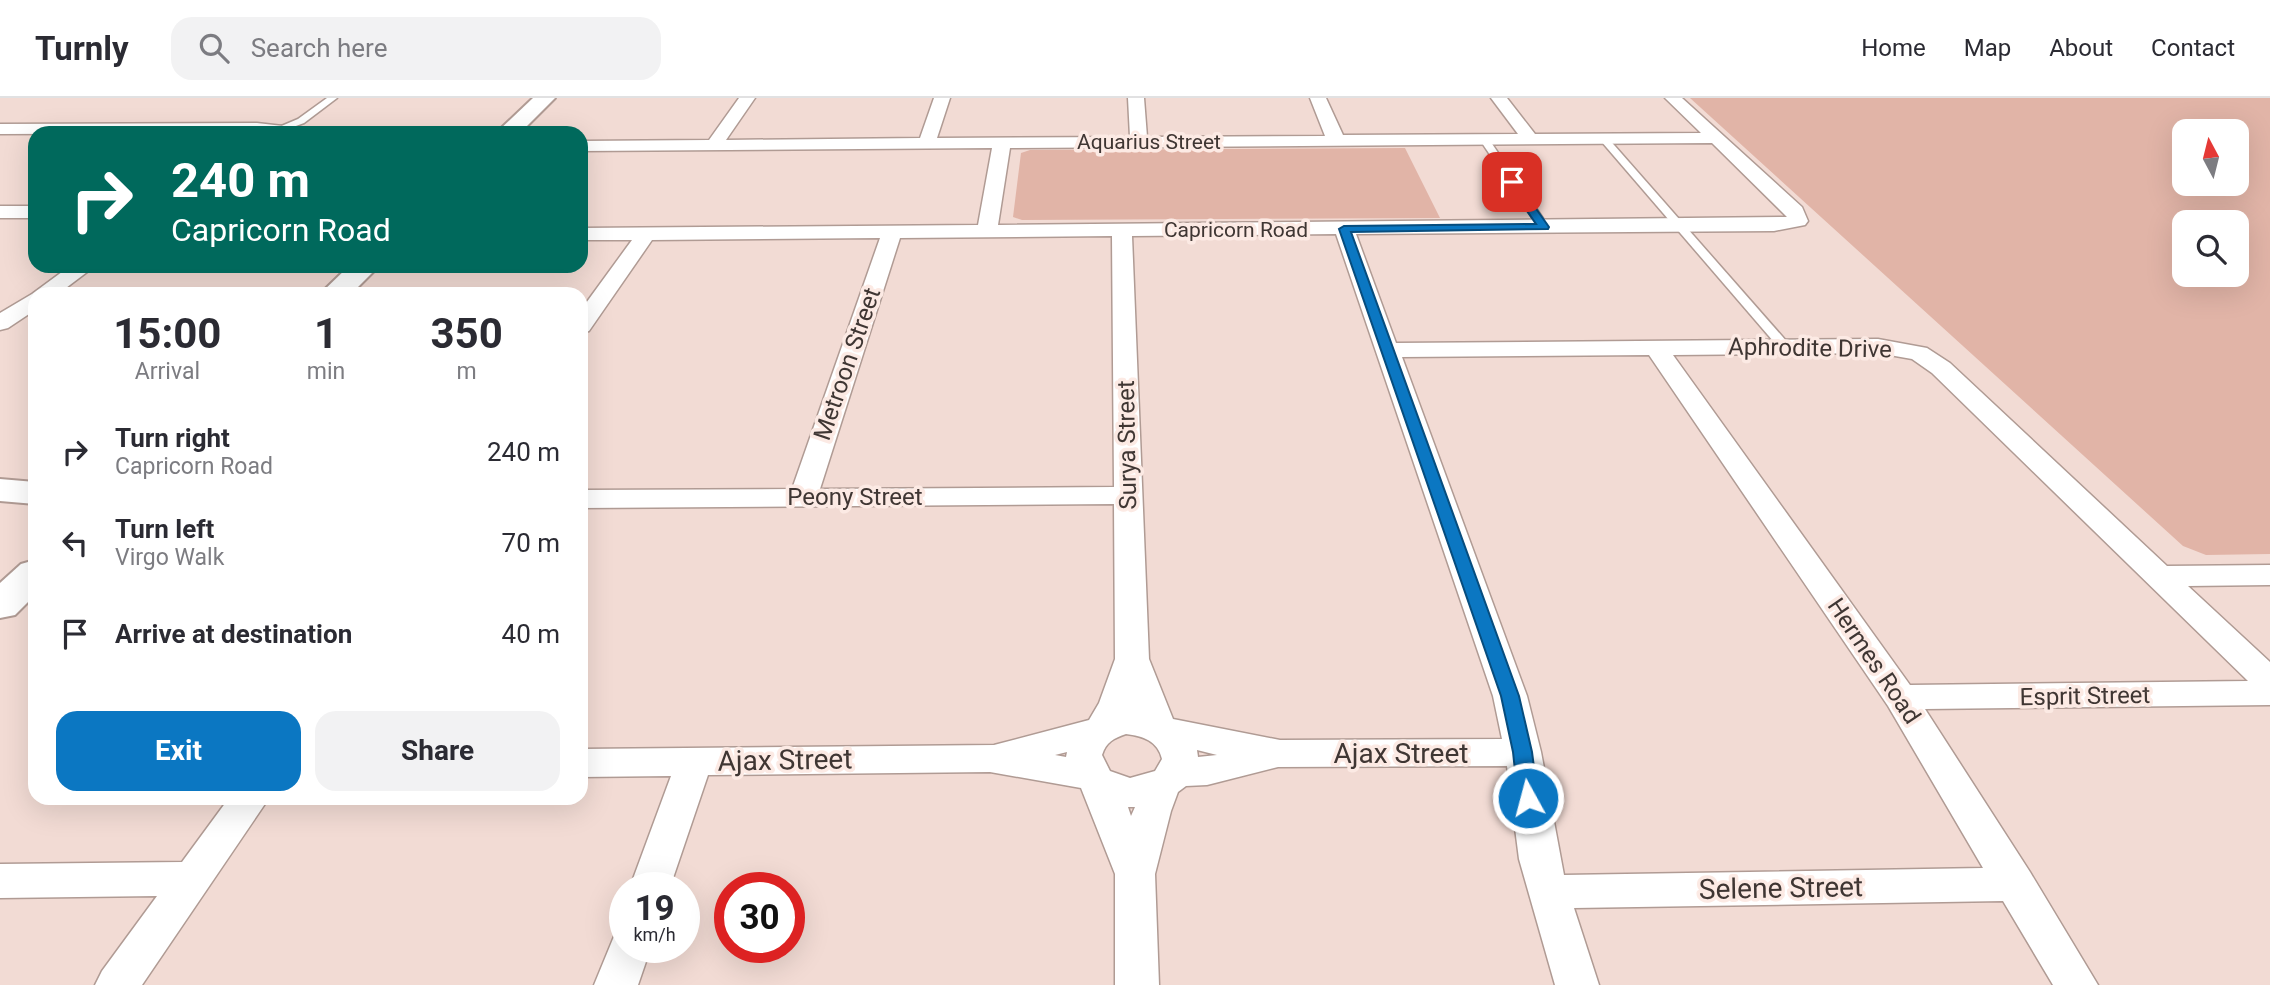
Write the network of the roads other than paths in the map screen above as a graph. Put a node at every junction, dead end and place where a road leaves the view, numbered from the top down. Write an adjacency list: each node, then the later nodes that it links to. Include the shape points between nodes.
1 (545, 98): 10 (street)
2 (747, 98): 21 (street)
3 (942, 98): 19 (street)
4 (1136, 98): 18 (street)
5 (1318, 98): 17 (street)
6 (1499, 98): 15 (street)
7 (1673, 98): 13 (street, Capricorn Road)
8 (333, 99): 9 (lane)
9 (290, 126)
10 (515, 126)
11 (0, 129): 12 (street)
12 (28, 129)
13 (1717, 138): 16 (street, Aquarius Street); 25 (street, Capricorn Road, via 1795,211 1798,221)
14 (1485, 139): 15 (street, Aquarius Street); 17 (street, Aquarius Street); 26 (lane)
15 (1530, 139): 16 (street, Aquarius Street)
16 (1604, 139): 25 (lane)
17 (1336, 140): 18 (street, Aquarius Street)
18 (1139, 142): 20 (street, Aquarius Street)
19 (927, 143): 20 (street, Aquarius Street); 21 (street, Aquarius Street)
20 (1002, 143): 28 (street)
21 (714, 145): 22 (street, Aquarius Street)
22 (588, 146)
23 (0, 212): 24 (street)
24 (28, 212)
25 (1678, 226): 26 (street, Capricorn Road); 40 (lane)
26 (1544, 227): 27 (street, Capricorn Road)
27 (1344, 229): 29 (street, Capricorn Road); 42 (street)
28 (986, 231): 29 (street, Capricorn Road); 30 (street, Capricorn Road)
29 (1122, 231): 47 (street, Surya Street)
30 (892, 232): 32 (street, Capricorn Road); 48 (street, Metroon Street)
31 (588, 234): 32 (street, Capricorn Road)
32 (646, 234): 38 (street)
33 (74, 273): 35 (street)
34 (357, 273): 36 (street)
35 (53, 287)
36 (342, 287)
37 (28, 305): 39 (street)
38 (588, 316)
39 (0, 323)
40 (1784, 346): 41 (street, Aphrodite Drive); 51 (street, Aphrodite Drive, via 1893,347 1930,359)
41 (1655, 347): 42 (street, Aphrodite Drive); 57 (street, Hermes Road)
42 (1387, 350): 60 (street, via 1510,696)
43 (28, 476): 44 (street)
44 (0, 478)
45 (0, 490): 46 (street)
46 (28, 492)
47 (1129, 495): 48 (street, Peony Street); 54 (street, Surya Street)
48 (803, 497): 49 (street, Peony Street)
49 (588, 499)
50 (2270, 575): 51 (street)
51 (2162, 576): 55 (street, Aphrodite Drive)
52 (28, 580): 53 (street)
53 (0, 606)
54 (1132, 659): 58 (street, Surya Street, via 1116,703); 59 (street, Surya Street)
55 (2270, 682)
56 (2270, 693): 57 (street, Esprit Street)
57 (1900, 697): 72 (street, Hermes Road)
58 (1100, 729): 59 (street, via 1124,721 1147,722); 62 (street, Ajax Street); 66 (street, via 1083,752 1084,764)
59 (1162, 729): 61 (street, Ajax Street); 65 (street, via 1175,740 1179,751)
60 (1523, 752): 61 (street, Ajax Street); 73 (street, via 1532,830)
61 (1280, 754): 65 (street, Ajax Street)
62 (990, 758): 63 (street, Ajax Street); 66 (street, Ajax Street)
63 (694, 761): 64 (street, Ajax Street); 68 (street)
64 (588, 763)
65 (1169, 778): 66 (street, via 1138,793 1111,790); 69 (street, via 1152,811)
66 (1095, 780): 69 (street)
67 (245, 805): 70 (street)
68 (655, 872)
69 (1135, 874): 77 (street)
70 (192, 879): 71 (street); 75 (street)
71 (0, 881)
72 (2016, 884): 73 (street, Selene Street); 79 (street, Hermes Road)
73 (1547, 892): 78 (street)
74 (624, 963): 76 (street)
75 (117, 985)
76 (616, 985)
77 (1137, 985)
78 (1577, 985)
79 (2076, 985)

